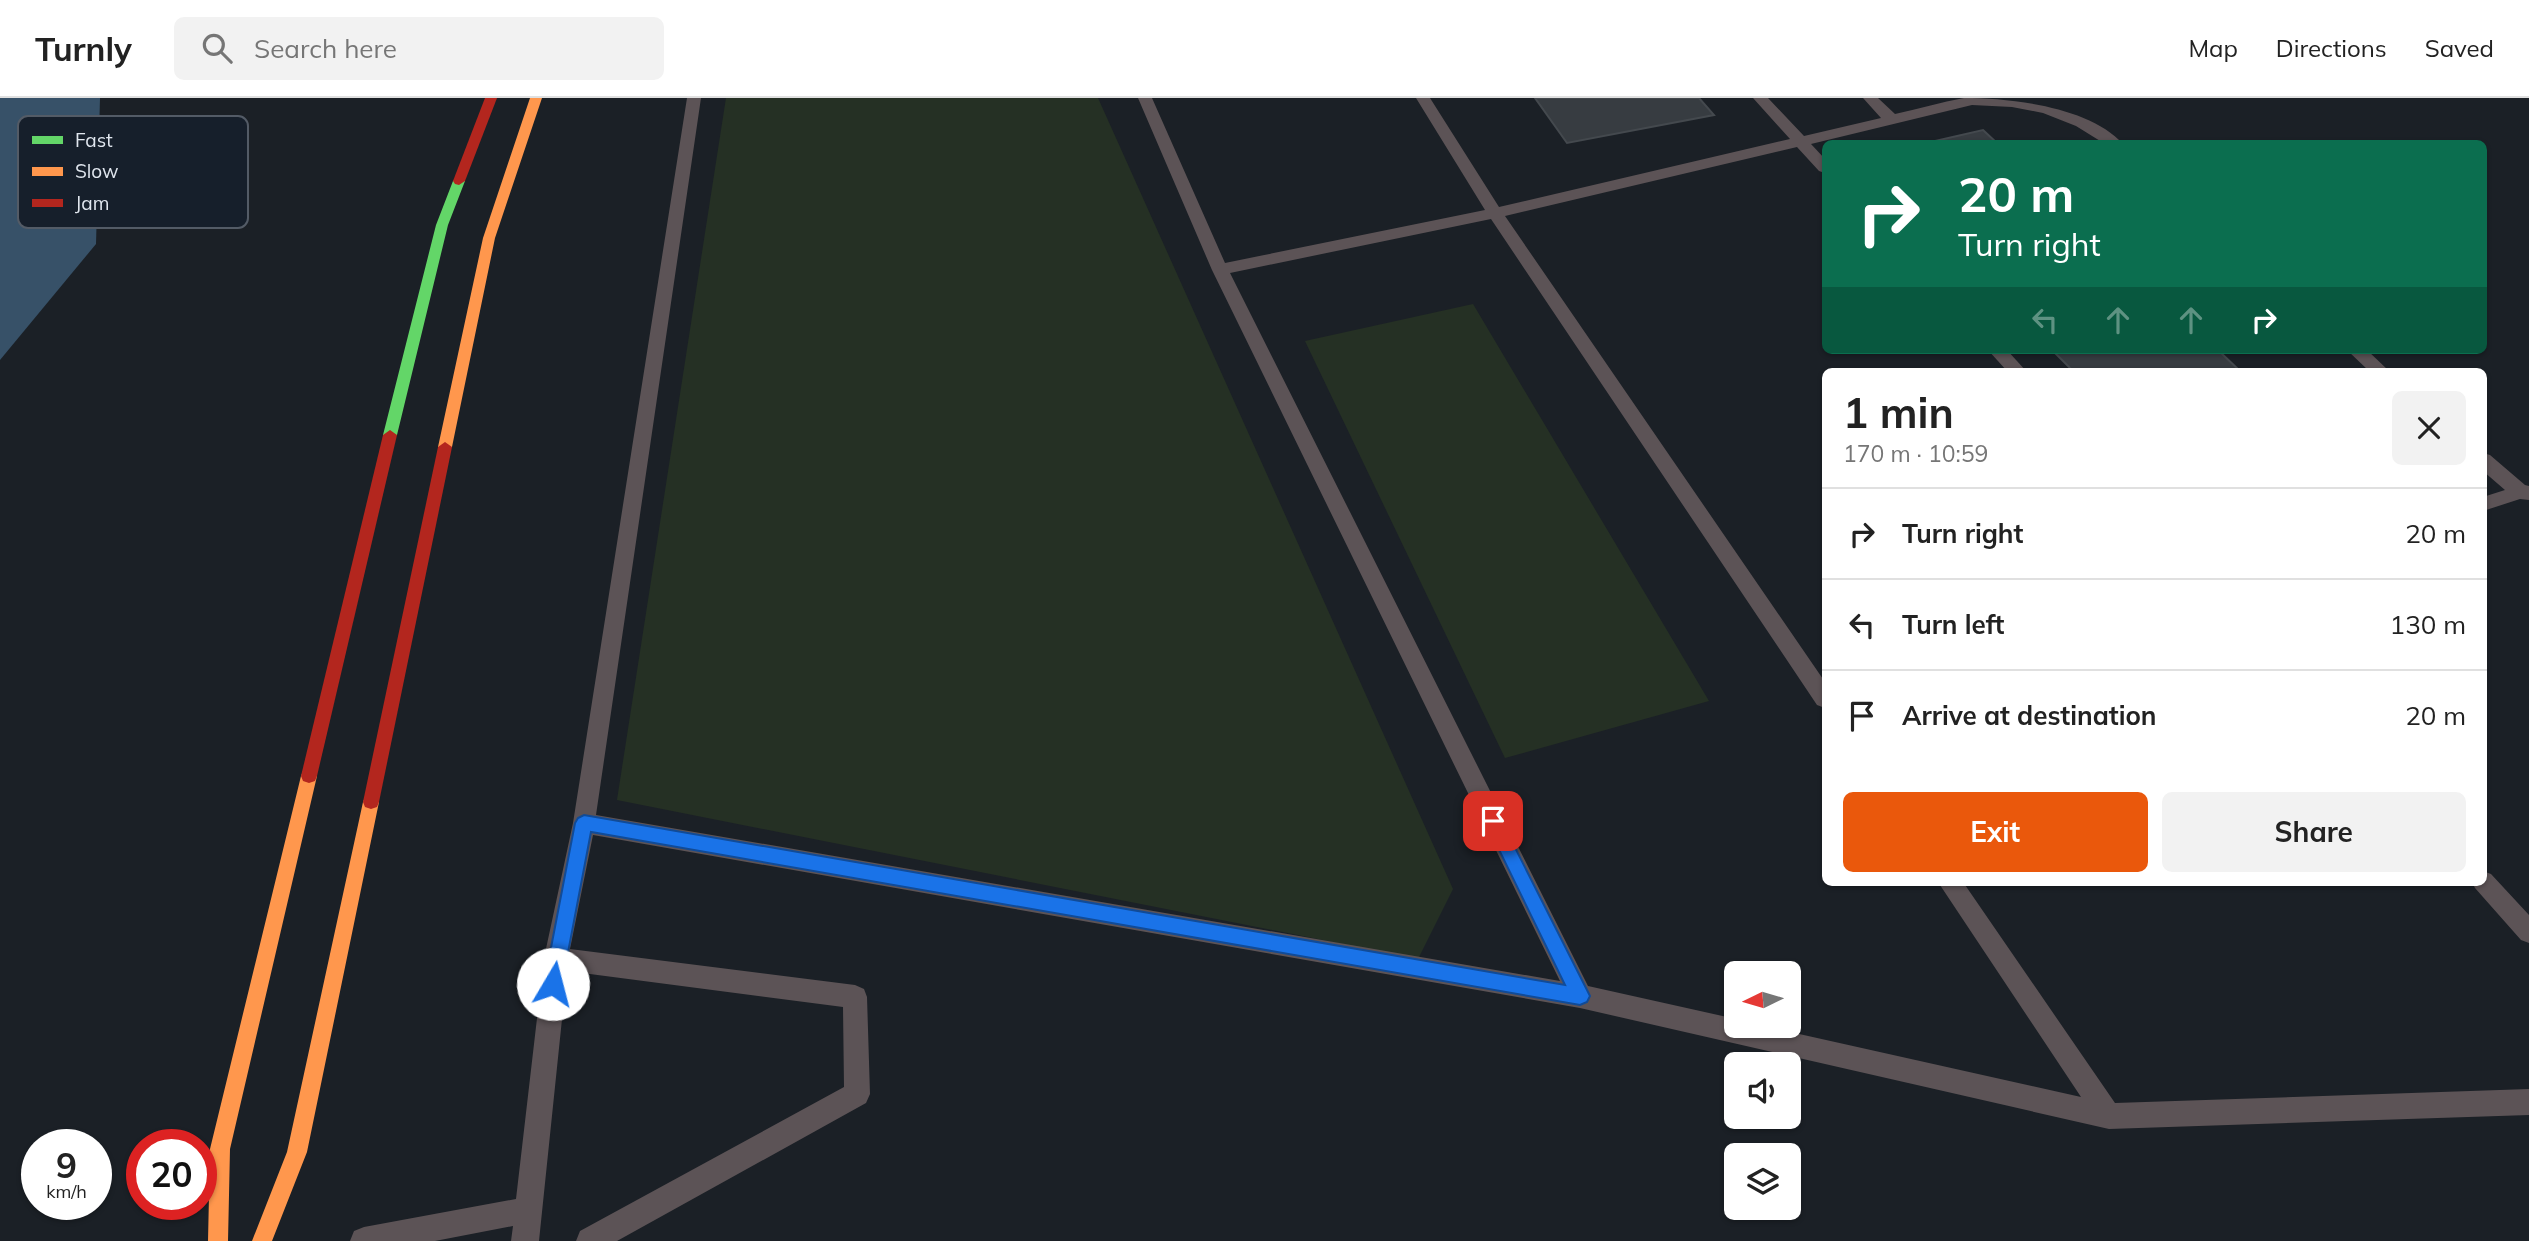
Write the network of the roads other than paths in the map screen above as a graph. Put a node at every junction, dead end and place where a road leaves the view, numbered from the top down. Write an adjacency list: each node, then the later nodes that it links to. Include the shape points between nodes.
1 (491, 98): 31 (main road, via 442,226 397,402 220,1149)
2 (536, 98): 32 (main road, via 489,237 298,1152)
3 (694, 98): 22 (lane)
4 (1145, 98): 13 (lane)
5 (1423, 98): 12 (lane)
6 (1760, 98): 10 (lane)
7 (1870, 98): 8 (lane)
8 (1891, 119): 9 (lane, via 1972,101 2035,104 2081,122); 10 (lane)
9 (2110, 140)
10 (1800, 141): 11 (lane); 12 (lane)
11 (1822, 165)
12 (1495, 213): 13 (lane); 21 (lane)
13 (1220, 271): 27 (lane)
14 (2001, 354): 16 (lane)
15 (2361, 354): 17 (lane)
16 (2014, 368)
17 (2377, 368)
18 (2487, 463): 19 (lane)
19 (2524, 493): 20 (lane)
20 (2487, 503)
21 (1822, 695)
22 (584, 823): 26 (lane); 27 (lane)
23 (2487, 885): 25 (lane)
24 (1953, 886): 29 (lane)
25 (2529, 932)
26 (556, 958): 30 (lane); 35 (lane, via 855,997 857,1094)
27 (1580, 996): 29 (lane)
28 (2529, 1102): 29 (lane)
29 (2109, 1116)
30 (528, 1210): 33 (lane); 34 (lane)
31 (218, 1241)
32 (262, 1241)
33 (364, 1241)
34 (525, 1241)
35 (590, 1241)

